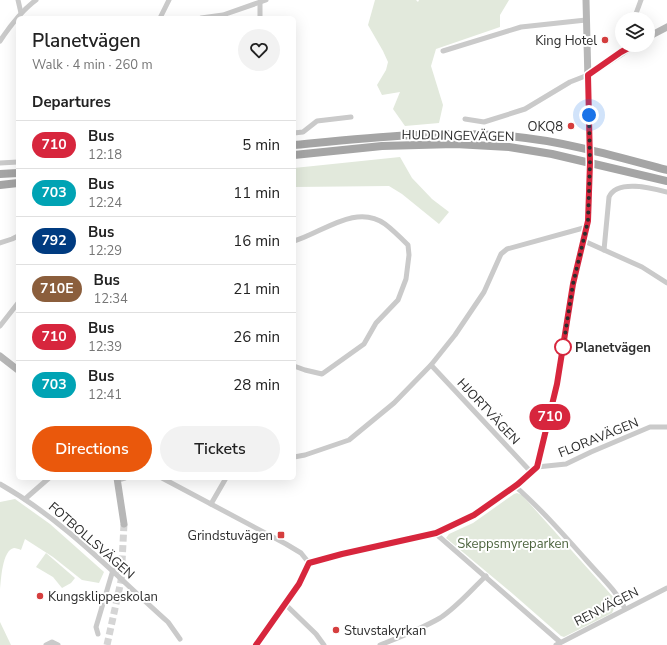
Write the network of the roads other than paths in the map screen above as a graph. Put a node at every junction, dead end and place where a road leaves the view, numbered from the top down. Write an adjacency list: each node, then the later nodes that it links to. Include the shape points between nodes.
1 (18, 0): 9 (street)
2 (36, 0): 9 (street)
3 (169, 0): 11 (street)
4 (266, 0): 7 (street)
5 (586, 0): 14 (street)
6 (641, 0): 8 (street)
7 (260, 3): 12 (street); 13 (street)
8 (637, 12)
9 (21, 13): 10 (street)
10 (19, 16)
11 (161, 16)
12 (216, 16)
13 (260, 16)
14 (586, 20): 19 (street, via 521,27); 21 (street)
15 (16, 21): 18 (street)
16 (667, 27): 17 (street)
17 (655, 33)
18 (0, 41)
19 (443, 51)
20 (618, 52): 21 (street)
21 (588, 75): 23 (street, via 570,82 525,109 484,122); 26 (street)
22 (351, 117): 24 (street, via 317,121 303,132)
23 (465, 119)
24 (296, 133)
25 (296, 145): 26 (main road, HUDDINGEVÄGEN, via 376,137 453,134 510,136)
26 (590, 150): 30 (street); 31 (main road, HUDDINGEVÄGEN)
27 (296, 155): 30 (main road, HUDDINGEVÄGEN, via 382,146 454,144 510,147)
28 (16, 162): 29 (street)
29 (0, 163)
30 (590, 163): 34 (main road, HUDDINGEVÄGEN); 38 (street)
31 (667, 170)
32 (16, 173): 33 (main road)
33 (0, 174)
34 (667, 181)
35 (16, 183): 36 (main road)
36 (0, 185)
37 (667, 192): 43 (street, via 651,188 626,187 611,193)
38 (587, 227): 41 (street); 48 (street, via 507,249 501,254 484,292)
39 (16, 237): 42 (street)
40 (296, 240): 49 (street, via 331,225 363,217 384,223 408,245 409,255 402,293 376,323 364,344 322,374)
41 (584, 241): 43 (street); 53 (street, via 573,284 557,384)
42 (0, 243)
43 (604, 250): 44 (street, via 642,267)
44 (667, 283)
45 (16, 306): 46 (street)
46 (0, 326)
47 (0, 356): 50 (street)
48 (431, 365): 52 (street, via 394,403 349,440); 54 (street, HJORTVÄGEN)
49 (296, 367)
50 (16, 368)
51 (667, 427): 53 (street, FLORAVÄGEN, via 650,427 566,464)
52 (296, 457)
53 (537, 467): 54 (street)
54 (531, 472): 60 (street)
55 (47, 480): 61 (street)
56 (120, 480): 63 (street)
57 (166, 480): 62 (street)
58 (225, 480): 62 (street)
59 (0, 484): 61 (street, FOTBOLLSVÄGEN)
60 (515, 486): 64 (street, via 474,515); 70 (street, via 535,503 601,576)
61 (25, 498): 66 (street, FOTBOLLSVÄGEN, via 76,537)
62 (211, 504): 65 (street, via 301,553)
63 (124, 524)
64 (436, 533): 65 (street); 67 (street)
65 (309, 563): 69 (street, via 302,580)
66 (113, 570): 71 (street, via 96,627); 72 (street, FOTBOLLSVÄGEN, via 168,622)
67 (486, 576): 73 (street); 78 (street, via 441,617)
68 (667, 588): 70 (street, RENVÄGEN)
69 (285, 604): 76 (street); 77 (street)
70 (625, 609): 73 (street, RENVÄGEN)
71 (98, 634)
72 (180, 639)
73 (558, 644)
74 (46, 645): 75 (street, via 52,642)
75 (58, 645)
76 (256, 645)
77 (324, 645)
78 (380, 645)

